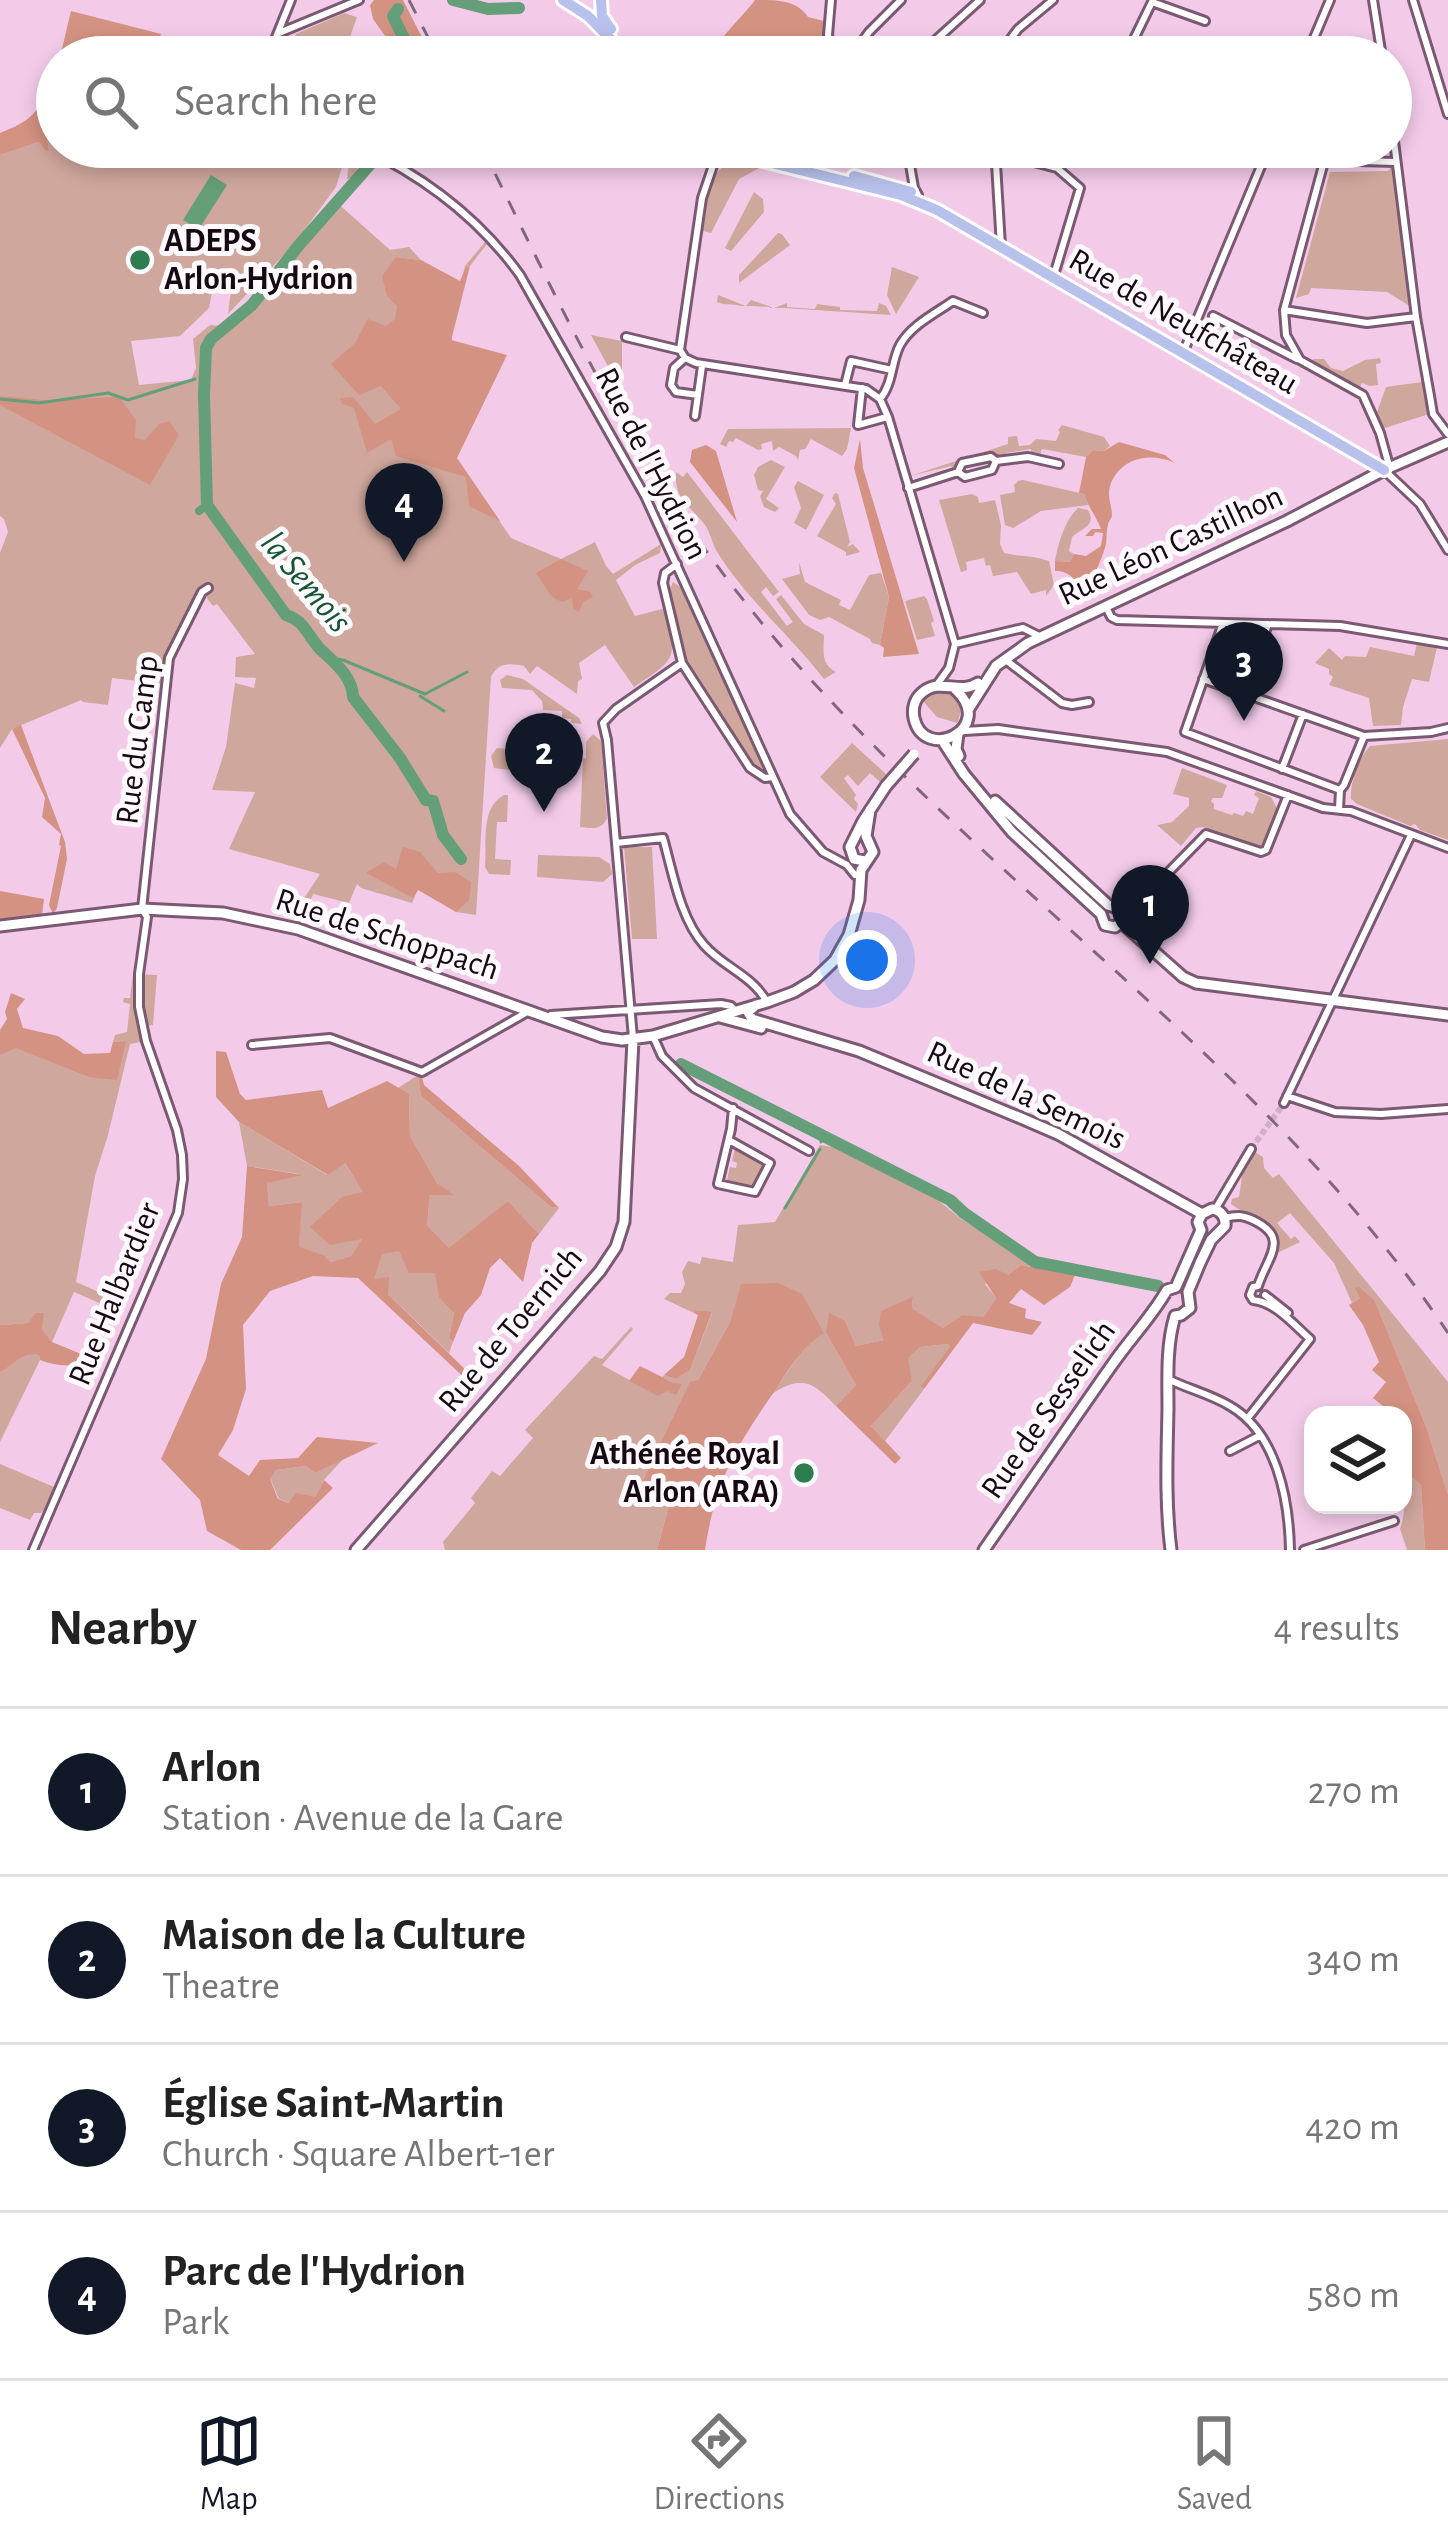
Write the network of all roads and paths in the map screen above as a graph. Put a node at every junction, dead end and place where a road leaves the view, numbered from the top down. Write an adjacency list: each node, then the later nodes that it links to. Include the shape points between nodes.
1 (291, 0): 14 (street)
2 (358, 0): 14 (street)
3 (563, 0): 12 (main road)
4 (831, 0): 18 (street)
5 (901, 0): 19 (street)
6 (980, 0): 20 (street)
7 (1053, 0): 21 (street)
8 (1330, 0): 23 (street)
9 (1373, 0): 24 (street)
10 (1413, 0): 25 (street)
11 (1153, 1): 13 (street); 22 (street)
12 (594, 7): 16 (main road); 17 (main road)
13 (1204, 20)
14 (279, 33): 15 (street)
15 (278, 36)
16 (614, 36)
17 (618, 36)
18 (830, 36)
19 (866, 36)
20 (940, 36)
21 (1014, 36)
22 (1136, 36)
23 (1315, 36)
24 (1379, 36)
25 (1448, 114)
26 (401, 168): 61 (street, Rue de l'Hydrion, via 445,196 508,259 631,467)
27 (712, 168): 44 (street)
28 (811, 168): 35 (main road, Rue de Neufchâteau)
29 (908, 168): 35 (street)
30 (997, 168): 36 (street)
31 (1057, 168): 37 (street, via 1081,188)
32 (1260, 168): 43 (street)
33 (1322, 168): 38 (street)
34 (1397, 168): 41 (street)
35 (909, 190): 36 (main road, Rue de Neufchâteau)
36 (1001, 246): 37 (main road, Rue de Neufchâteau)
37 (1053, 277): 43 (main road, Rue de Neufchâteau)
38 (1284, 310): 41 (street, via 1367,323); 45 (street)
39 (983, 313): 47 (street, via 953,301 903,340)
40 (1213, 316): 45 (street)
41 (1417, 317): 54 (street, via 1433,414)
42 (626, 337): 44 (street)
43 (1184, 353): 57 (main road, Rue de Neufchâteau)
44 (682, 354): 46 (street); 50 (street, via 671,385)
45 (1300, 360): 57 (street, via 1363,395)
46 (702, 364): 48 (street); 50 (street)
47 (892, 370): 48 (street, via 851,361); 51 (street)
48 (845, 386): 49 (street)
49 (862, 388): 51 (street); 53 (street, via 858,425)
50 (698, 395): 52 (street)
51 (880, 399): 53 (street)
52 (695, 416)
53 (888, 417): 59 (street)
54 (1448, 438): 57 (main road, Rue Léon Castilhon)
55 (996, 461): 56 (street); 58 (street, via 962,463); 58 (street, via 992,470)
56 (1059, 464)
57 (1387, 470): 60 (street, via 1420,503); 65 (main road, Rue Léon Castilhon)
58 (958, 472): 59 (street)
59 (908, 488): 69 (street)
60 (1448, 550)
61 (677, 564): 62 (street, Rue de l'Hydrion); 64 (street, via 663,578)
62 (682, 577): 64 (street); 90 (street, Rue de l'Hydrion)
63 (208, 588): 102 (street, Rue du Camp, via 169,658)
64 (666, 589): 72 (street)
65 (1106, 607): 66 (street, via 1117,620); 68 (main road, Rue Léon Castilhon)
66 (1223, 623): 67 (street); 75 (street)
67 (1268, 624): 70 (street, via 1371,629); 78 (street)
68 (1041, 637): 69 (street, via 1023,628); 71 (main road, Rue Léon Castilhon)
69 (955, 644): 73 (street)
70 (1448, 644)
71 (1004, 658): 74 (main road, Rue Léon Castilhon); 79 (street, via 1062,703)
72 (682, 663): 90 (street, via 750,768); 97 (street, via 602,723)
73 (949, 668): 76 (street); 77 (street)
74 (987, 676): 77 (main road, Rue Léon Castilhon); 80 (main road, Rue Léon Castilhon)
75 (1203, 679): 78 (street); 89 (street, via 1189,735)
76 (937, 686): 77 (main road); 82 (main road, via 917,698)
77 (955, 689): 80 (main road)
78 (1244, 693): 81 (street)
79 (1089, 702)
80 (968, 711): 84 (street); 85 (main road)
81 (1303, 714): 86 (street); 89 (street)
82 (918, 728): 87 (main road); 88 (main road)
83 (1448, 728): 86 (street)
84 (998, 729): 85 (street); 92 (street, via 1167,752)
85 (959, 733): 87 (main road); 104 (main road, via 956,749 974,781)
86 (1364, 736): 91 (street)
87 (938, 740): 88 (main road); 104 (main road, via 1012,832 1106,926)
88 (914, 754): 94 (main road, bridge)
89 (1282, 769): 91 (street)
90 (772, 777): 100 (street, Rue de l'Hydrion, via 797,825)
91 (1340, 790): 93 (street)
92 (1288, 795): 93 (street); 104 (street, via 1266,850 1207,834)
93 (1339, 809): 95 (street)
94 (870, 810): 96 (main road); 99 (main road)
95 (1411, 835): 98 (street); 106 (street)
96 (868, 840): 99 (main road); 99 (main road, via 873,852)
97 (616, 842): 107 (street, via 664,838 696,935 757,986); 108 (street)
98 (1448, 848)
99 (855, 853): 100 (street); 101 (main road); 103 (main road)
100 (831, 856): 101 (street, Rue de l'Hydrion)
101 (854, 874): 103 (main road)
102 (142, 909): 105 (main road, Rue de Schoppach); 109 (main road, Rue de Schoppach, via 224,913 298,929); 140 (street, Rue Halbardier, via 139,1007 182,1155 178,1213)
103 (855, 913): 107 (main road, via 824,972)
104 (1122, 918): 106 (main road, via 1189,981)
105 (0, 926)
106 (1333, 999): 111 (main road); 119 (street, via 1285,1099 1335,1112)
107 (761, 1004): 110 (main road); 113 (main road, Rue de la Semois, via 748,1012 752,1019)
108 (630, 1010): 110 (street, via 721,1004); 112 (street); 115 (street)
109 (529, 1011): 112 (main road, Rue de Schoppach); 117 (street, via 422,1072 330,1038)
110 (735, 1014): 113 (main road, Rue de la Semois); 114 (main road, Rue de la Semois); 116 (main road, Rue de la Semois)
111 (1448, 1015)
112 (542, 1016): 115 (main road, Rue de Schoppach)
113 (806, 1035): 116 (main road, Rue de la Semois)
114 (653, 1036): 115 (main road); 118 (street, via 689,1085)
115 (633, 1040): 141 (main road, Rue de Toernich, via 616,1246)
116 (823, 1040): 123 (main road, Rue de la Semois, via 1058,1134)
117 (252, 1045)
118 (733, 1108): 120 (street); 122 (street)
119 (1448, 1109)
120 (729, 1139): 120 (street, via 718,1184 755,1192 767,1160)
121 (1251, 1149): 124 (street)
122 (809, 1151)
123 (1202, 1214): 124 (main road); 125 (main road)
124 (1220, 1214): 126 (main road, via 1223,1229); 127 (street, via 1241,1215 1274,1238)
125 (1201, 1230): 126 (main road); 128 (main road)
126 (1214, 1236): 129 (main road)
127 (1258, 1286): 130 (street); 130 (street, via 1250,1295)
128 (1176, 1287): 129 (main road); 131 (main road)
129 (1188, 1292): 132 (main road, via 1190,1308)
130 (1263, 1298): 136 (street, via 1310,1339)
131 (1162, 1304): 132 (main road); 142 (main road, Rue de Sesselich)
132 (1175, 1316): 133 (main road)
133 (1168, 1379): 134 (street); 135 (main road)
134 (1184, 1387): 135 (street); 136 (street)
135 (1168, 1392): 143 (main road)
136 (1246, 1419): 137 (street)
137 (1260, 1436): 138 (street); 144 (street, via 1277,1470)
138 (1230, 1451)
139 (1394, 1521): 145 (street)
140 (33, 1550)
141 (356, 1550)
142 (984, 1550)
143 (1172, 1550)
144 (1290, 1550)
145 (1304, 1550)

